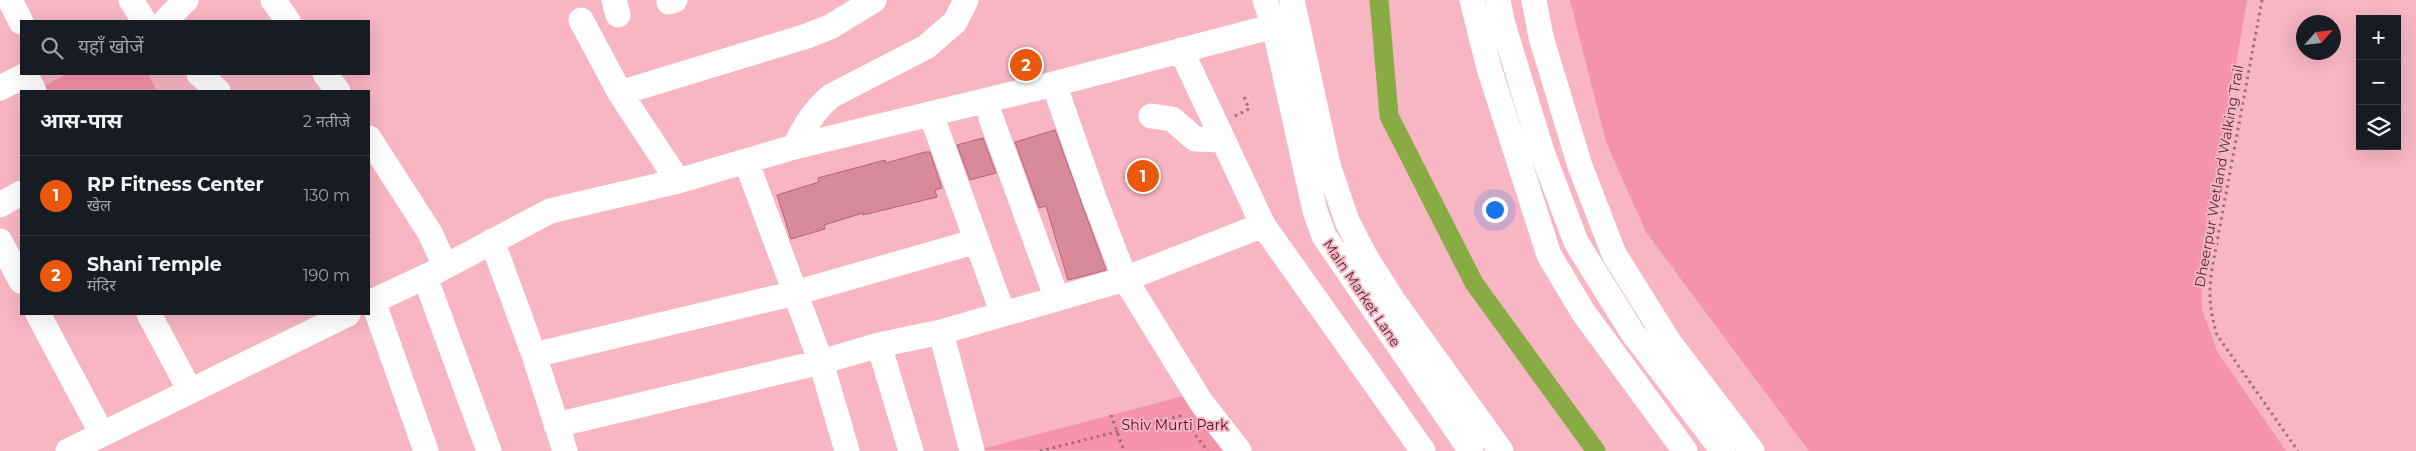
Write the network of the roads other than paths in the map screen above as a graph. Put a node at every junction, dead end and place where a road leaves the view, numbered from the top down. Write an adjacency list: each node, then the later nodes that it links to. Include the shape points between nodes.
1 (10, 0): 11 (street)
2 (186, 0): 12 (street)
3 (272, 0): 13 (street)
4 (874, 0): 24 (street, via 830,27 807,36)
5 (966, 0): 30 (street, via 955,22 926,47 831,96 812,115)
6 (1265, 0): 15 (street, Main Market Lane)
7 (1292, 0): 66 (street, via 1328,165 1347,221 1392,299)
8 (1472, 0): 67 (street, via 1489,68 1549,255 1583,312)
9 (1498, 0): 68 (street, via 1542,152 1576,242 1632,332)
10 (1534, 0): 69 (street, via 1541,36 1580,166 1614,254 1669,342)
11 (20, 20)
12 (166, 20)
13 (287, 20)
14 (581, 20): 24 (street)
15 (1274, 26): 16 (street); 65 (street, Main Market Lane, via 1314,211 1324,236)
16 (1181, 50): 20 (street); 29 (street)
17 (200, 75): 22 (street)
18 (326, 75): 23 (street)
19 (29, 80): 21 (street)
20 (1054, 84): 25 (street); 41 (street)
21 (0, 88)
22 (217, 90)
23 (337, 90)
24 (620, 92): 32 (street)
25 (931, 114): 30 (street); 38 (street)
26 (1151, 116): 29 (street, via 1172,119 1195,139)
27 (991, 118): 43 (street)
28 (370, 140): 39 (street, via 430,233)
29 (1223, 140): 35 (street)
30 (794, 147): 31 (street)
31 (746, 161): 32 (street); 42 (street)
32 (678, 181): 37 (street, via 550,211)
33 (20, 194): 34 (street)
34 (0, 204)
35 (1263, 225): 41 (street); 64 (street)
36 (0, 241): 40 (street)
37 (492, 241): 39 (street); 51 (street)
38 (977, 241): 42 (street); 45 (street)
39 (435, 272): 44 (street); 58 (street)
40 (20, 279)
41 (1125, 279): 43 (street); 63 (street, via 1201,402)
42 (794, 293): 51 (street); 52 (street)
43 (1057, 299): 45 (street)
44 (371, 302): 57 (street)
45 (1002, 314): 49 (street)
46 (39, 315): 55 (street)
47 (151, 315): 53 (street)
48 (346, 315): 53 (street)
49 (941, 332): 50 (street); 62 (street)
50 (879, 345): 52 (street); 61 (street)
51 (534, 355): 54 (street)
52 (821, 362): 54 (street); 60 (street)
53 (190, 391): 55 (street)
54 (556, 424): 59 (street)
55 (102, 434): 56 (street)
56 (68, 451)
57 (426, 451)
58 (489, 451)
59 (565, 451)
60 (847, 451)
61 (911, 451)
62 (972, 451)
63 (1239, 451)
64 (1423, 451)
65 (1471, 451)
66 (1501, 451)
67 (1685, 451)
68 (1723, 451)
69 (1752, 451)

